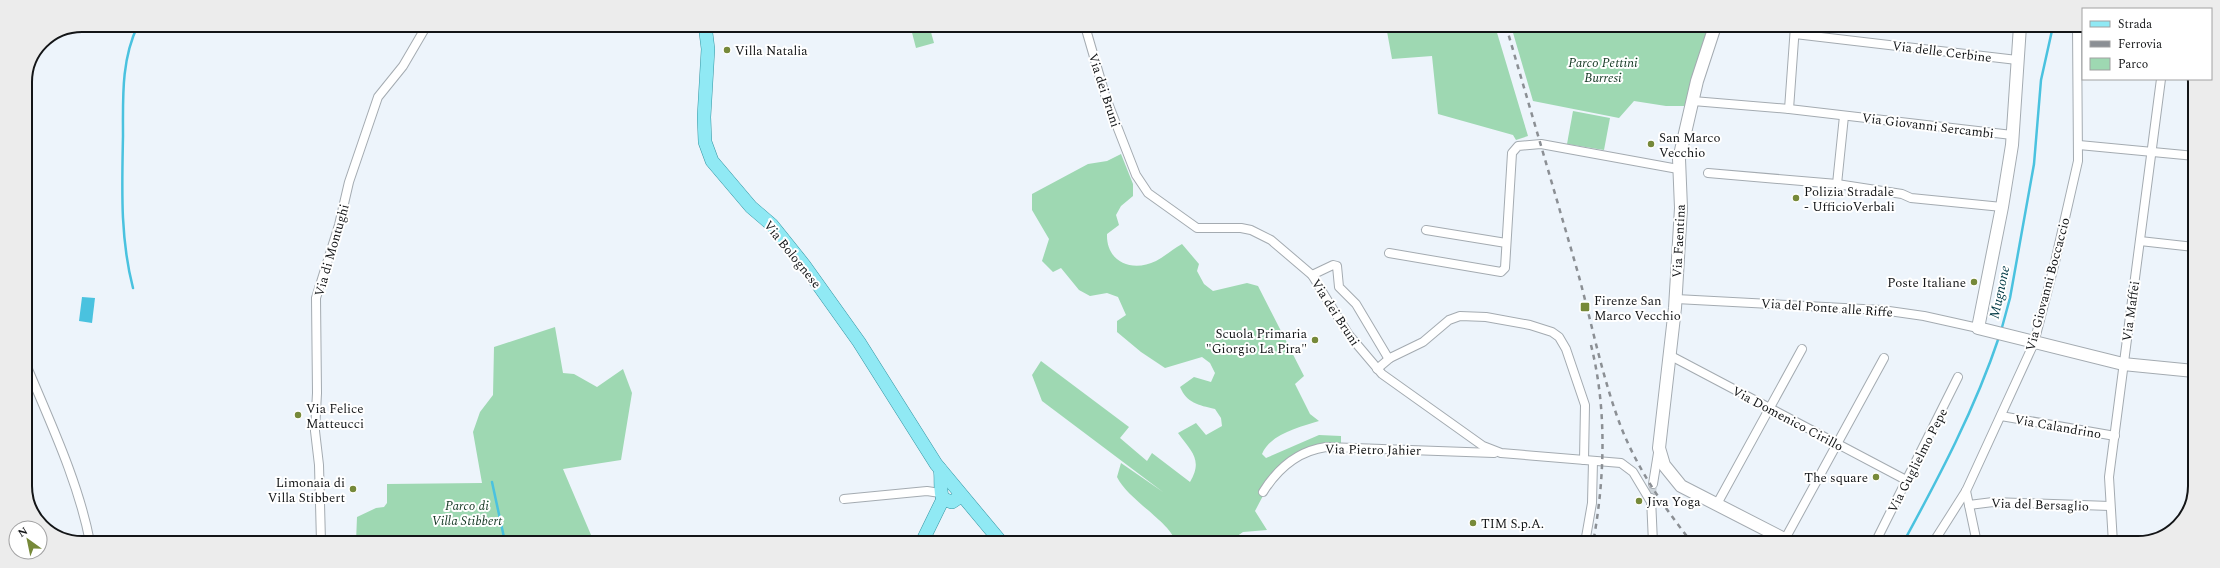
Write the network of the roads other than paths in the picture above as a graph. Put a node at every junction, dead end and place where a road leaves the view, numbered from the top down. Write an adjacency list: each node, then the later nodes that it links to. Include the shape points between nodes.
1 (423, 32): 58 (street, Via di Montughi, via 403,66 378,97 316,298 317,393 314,431 319,465)
2 (706, 32): 51 (main road, Via Bolognese, via 708,50 705,142 712,161 751,207 772,225 808,269 940,469)
3 (1087, 32): 27 (street, Via dei Bruni, via 1106,98 1136,175 1148,193 1197,228 1228,227 1251,230 1271,240)
4 (1713, 32): 11 (street, Via Faentina)
5 (1795, 32): 12 (street)
6 (1810, 32): 9 (street, Via delle Cerbine)
7 (2019, 32): 9 (street)
8 (2077, 32): 15 (street, Via Giovanni Boccaccio)
9 (2017, 60): 14 (street)
10 (2161, 80): 16 (street, Via Maffei)
11 (1693, 101): 12 (street, Via Giovanni Sercambi); 18 (street, Via Faentina)
12 (1789, 109): 13 (street, Via Giovanni Sercambi)
13 (1844, 116): 14 (street, Via Giovanni Sercambi); 20 (street, Via Giovanni Sercambi)
14 (2012, 135): 21 (street)
15 (2079, 145): 16 (street); 30 (street, Via Giovanni Boccaccio, via 2078,161)
16 (2151, 152): 17 (street); 23 (street, Via Maffei)
17 (2188, 155)
18 (1678, 169): 24 (street, via 1541,144 1518,146 1512,153); 28 (street, Via Faentina, via 1681,208)
19 (1708, 173): 20 (street)
20 (1837, 184): 21 (street, via 1902,194 1911,198)
21 (2002, 207): 29 (street)
22 (1426, 230): 24 (street)
23 (2140, 241): 25 (street); 35 (street, Via Maffei)
24 (1506, 243): 26 (street, via 1505,268 1501,272)
25 (2188, 246)
26 (1389, 254)
27 (1312, 275): 33 (street, via 1333,265 1338,266 1339,287 1356,304 1386,356); 36 (street, Via dei Bruni, via 1349,335)
28 (1676, 300): 29 (street, Via del Ponte alle Riffe, via 1882,310 1924,316); 32 (street, Via Faentina)
29 (1981, 329): 30 (street)
30 (2034, 343): 35 (street); 41 (street, Via Giovanni Boccaccio)
31 (1802, 349): 40 (street)
32 (1671, 356): 40 (street, Via Domenico Cirillo); 44 (street, Via Faentina)
33 (1390, 358): 36 (street); 46 (street, via 1423,342 1449,320 1460,316 1486,317 1552,332 1559,337 1566,349 1585,405)
34 (1884, 358): 43 (street)
35 (2124, 364): 37 (street); 42 (street, Via Maffei)
36 (1377, 369): 45 (street, Via dei Bruni, via 1452,426 1487,448)
37 (2188, 370)
38 (1958, 377): 48 (street, Via Guglielmo Pepe)
39 (32, 380): 57 (street, via 68,470)
40 (1769, 408): 43 (street, Via Domenico Cirillo); 54 (street)
41 (2002, 416): 42 (street, Via Calandrino); 50 (street, Via Giovanni Boccaccio)
42 (2115, 436): 56 (street, Via Maffei, via 2109,477)
43 (1837, 444): 48 (street, Via Domenico Cirillo); 64 (street)
44 (1659, 448): 49 (street, Via Faentina); 54 (street, via 1664,465 1676,482)
45 (1501, 453): 46 (street, Via dei Bruni); 52 (street, Via Pietro Jahier, via 1317,448 1292,460 1274,475)
46 (1584, 460): 47 (street, Via dei Bruni)
47 (1593, 461): 61 (street, via 1592,503); 62 (street, Via dei Bruni, via 1617,462 1628,467 1651,498)
48 (1906, 480): 65 (street, Via Guglielmo Pepe)
49 (1653, 484)
50 (1966, 491): 55 (street); 66 (street, Via Giovanni Boccaccio)
51 (947, 492): 53 (street, via 928,490); 59 (main road); 60 (main road, Via Bolognese)
52 (1263, 492)
53 (844, 499)
54 (1717, 504): 63 (street)
55 (1969, 505): 56 (street, Via del Bersaglio, via 1993,502); 67 (street)
56 (2110, 506): 68 (street, Via Maffei)
57 (89, 536)
58 (321, 536)
59 (925, 536)
60 (995, 536)
61 (1586, 536)
62 (1653, 536)
63 (1778, 536)
64 (1791, 536)
65 (1878, 536)
66 (1937, 536)
67 (1976, 536)
68 (2112, 536)

